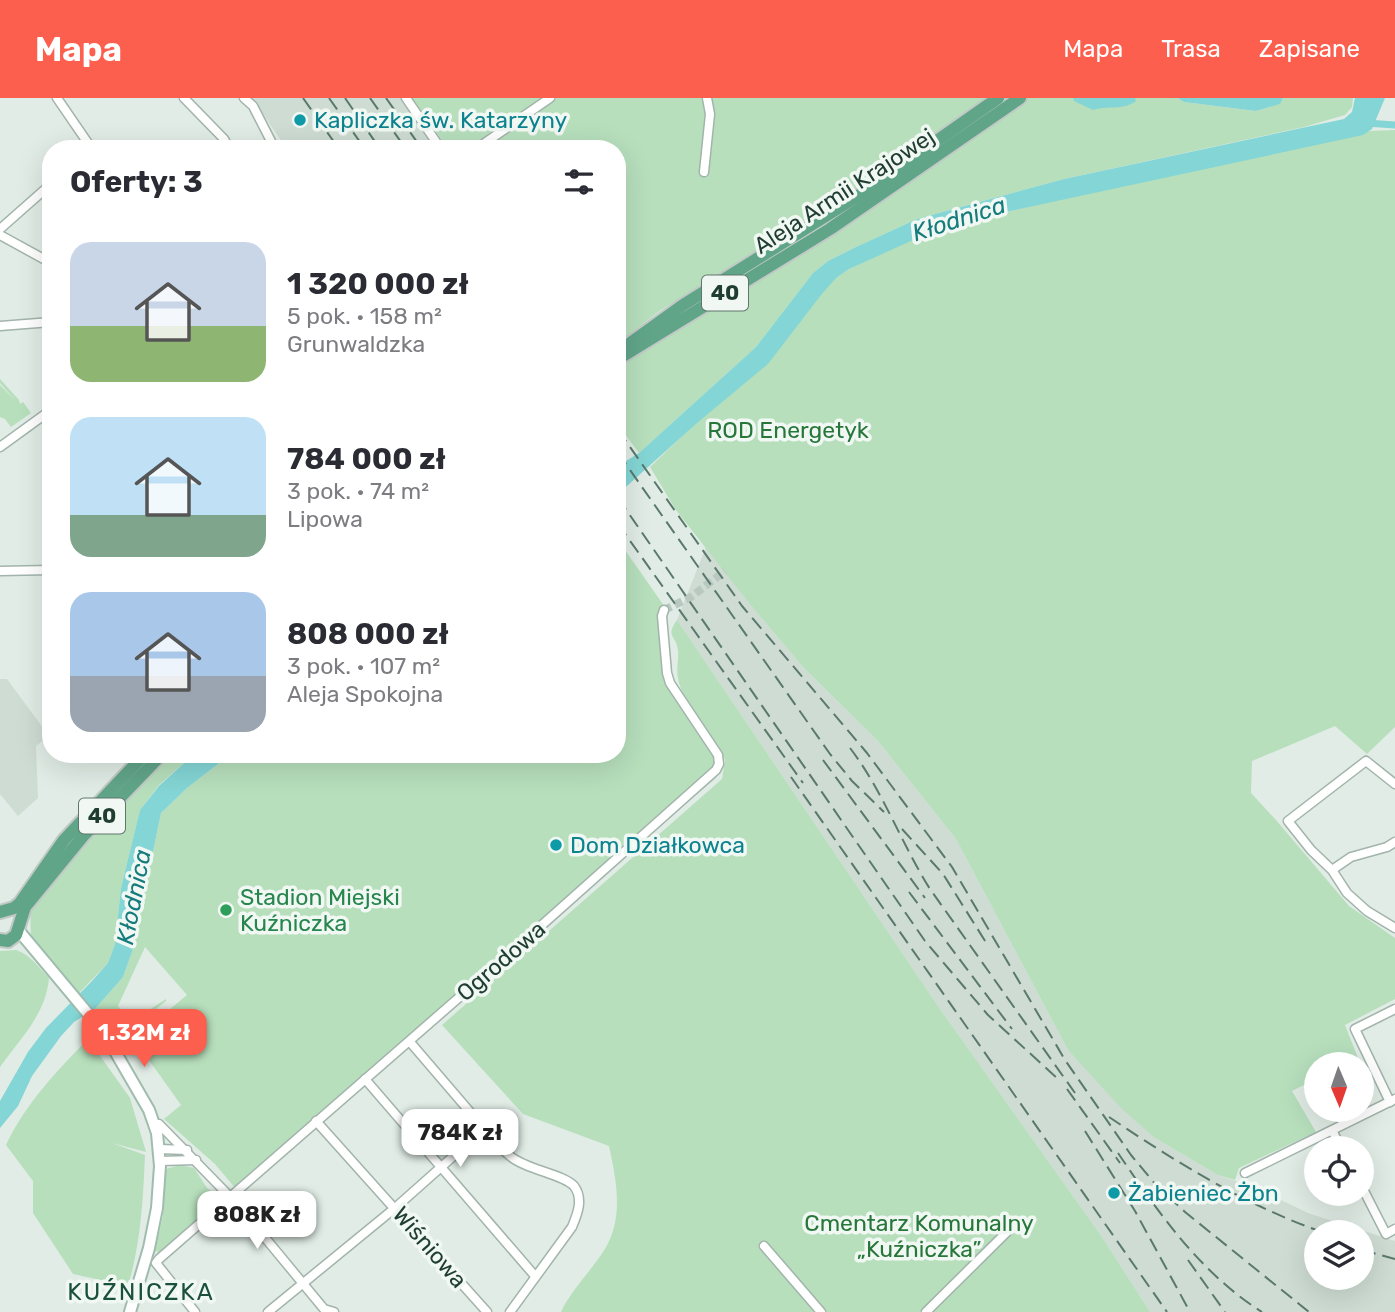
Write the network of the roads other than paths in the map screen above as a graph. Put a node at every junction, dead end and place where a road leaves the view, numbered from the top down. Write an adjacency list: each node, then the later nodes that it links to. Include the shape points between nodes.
1 (57, 98): 9 (street)
2 (184, 98): 10 (street)
3 (244, 98): 11 (street)
4 (406, 98): 12 (street)
5 (550, 98): 13 (street)
6 (707, 98): 14 (street, via 710,114)
7 (998, 98): 21 (main road, Aleja Armii Krajowej / 40, via 864,192 672,312)
8 (1020, 98): 22 (main road, Aleja Armii Krajowej / 40, via 830,229)
9 (86, 140)
10 (224, 140)
11 (270, 140)
12 (435, 140)
13 (489, 140)
14 (704, 172)
15 (42, 192): 16 (street)
16 (0, 229)
17 (0, 235): 18 (street)
18 (42, 258)
19 (42, 323): 20 (street)
20 (0, 326)
21 (626, 347)
22 (626, 354)
23 (42, 417): 24 (street)
24 (0, 447)
25 (42, 570): 26 (street)
26 (0, 571)
27 (663, 613): 39 (street, Ogrodowa, via 670,684 718,755 716,770)
28 (137, 763): 33 (main road, 40, via 64,840 20,903)
29 (153, 763): 34 (main road, 40, via 25,907)
30 (1395, 783): 32 (street, via 1366,761 1289,821)
31 (1392, 847): 32 (street, via 1351,858)
32 (1332, 870): 35 (street, via 1346,893)
33 (2, 911): 34 (main road, 40, via 14,914)
34 (19, 926): 36 (main road, 40); 37 (street)
35 (1395, 929)
36 (4, 940): 37 (street)
37 (36, 954): 43 (street, via 99,1026)
38 (1395, 1009): 41 (street, via 1355,1029)
39 (410, 1042): 40 (street, Ogrodowa); 44 (street)
40 (365, 1080): 42 (street, Ogrodowa); 51 (street)
41 (1392, 1101): 45 (street)
42 (316, 1121): 53 (street, Ogrodowa); 55 (street, Wiśniowa)
43 (155, 1125): 47 (street); 48 (street)
44 (484, 1129): 51 (street); 59 (street, via 510,1157 566,1180 579,1198 572,1227)
45 (1333, 1132): 46 (street); 52 (street)
46 (1335, 1136)
47 (159, 1149): 48 (street); 50 (street)
48 (187, 1150): 49 (street)
49 (196, 1160): 50 (street); 53 (street)
50 (160, 1161): 62 (street, via 153,1230)
51 (441, 1168): 55 (street); 59 (street)
52 (1245, 1173)
53 (230, 1198): 60 (street); 63 (street, Ogrodowa, via 156,1263)
54 (1372, 1206): 57 (street, via 1386,1234)
55 (395, 1208): 60 (street); 66 (street, Wiśniowa)
56 (1011, 1228): 69 (street)
57 (1395, 1229)
58 (764, 1246): 68 (street)
59 (535, 1276): 67 (street)
60 (303, 1285): 61 (street); 64 (street)
61 (324, 1310): 65 (street)
62 (130, 1312)
63 (195, 1312)
64 (268, 1312)
65 (334, 1312)
66 (487, 1312)
67 (510, 1312)
68 (821, 1312)
69 (926, 1312)

